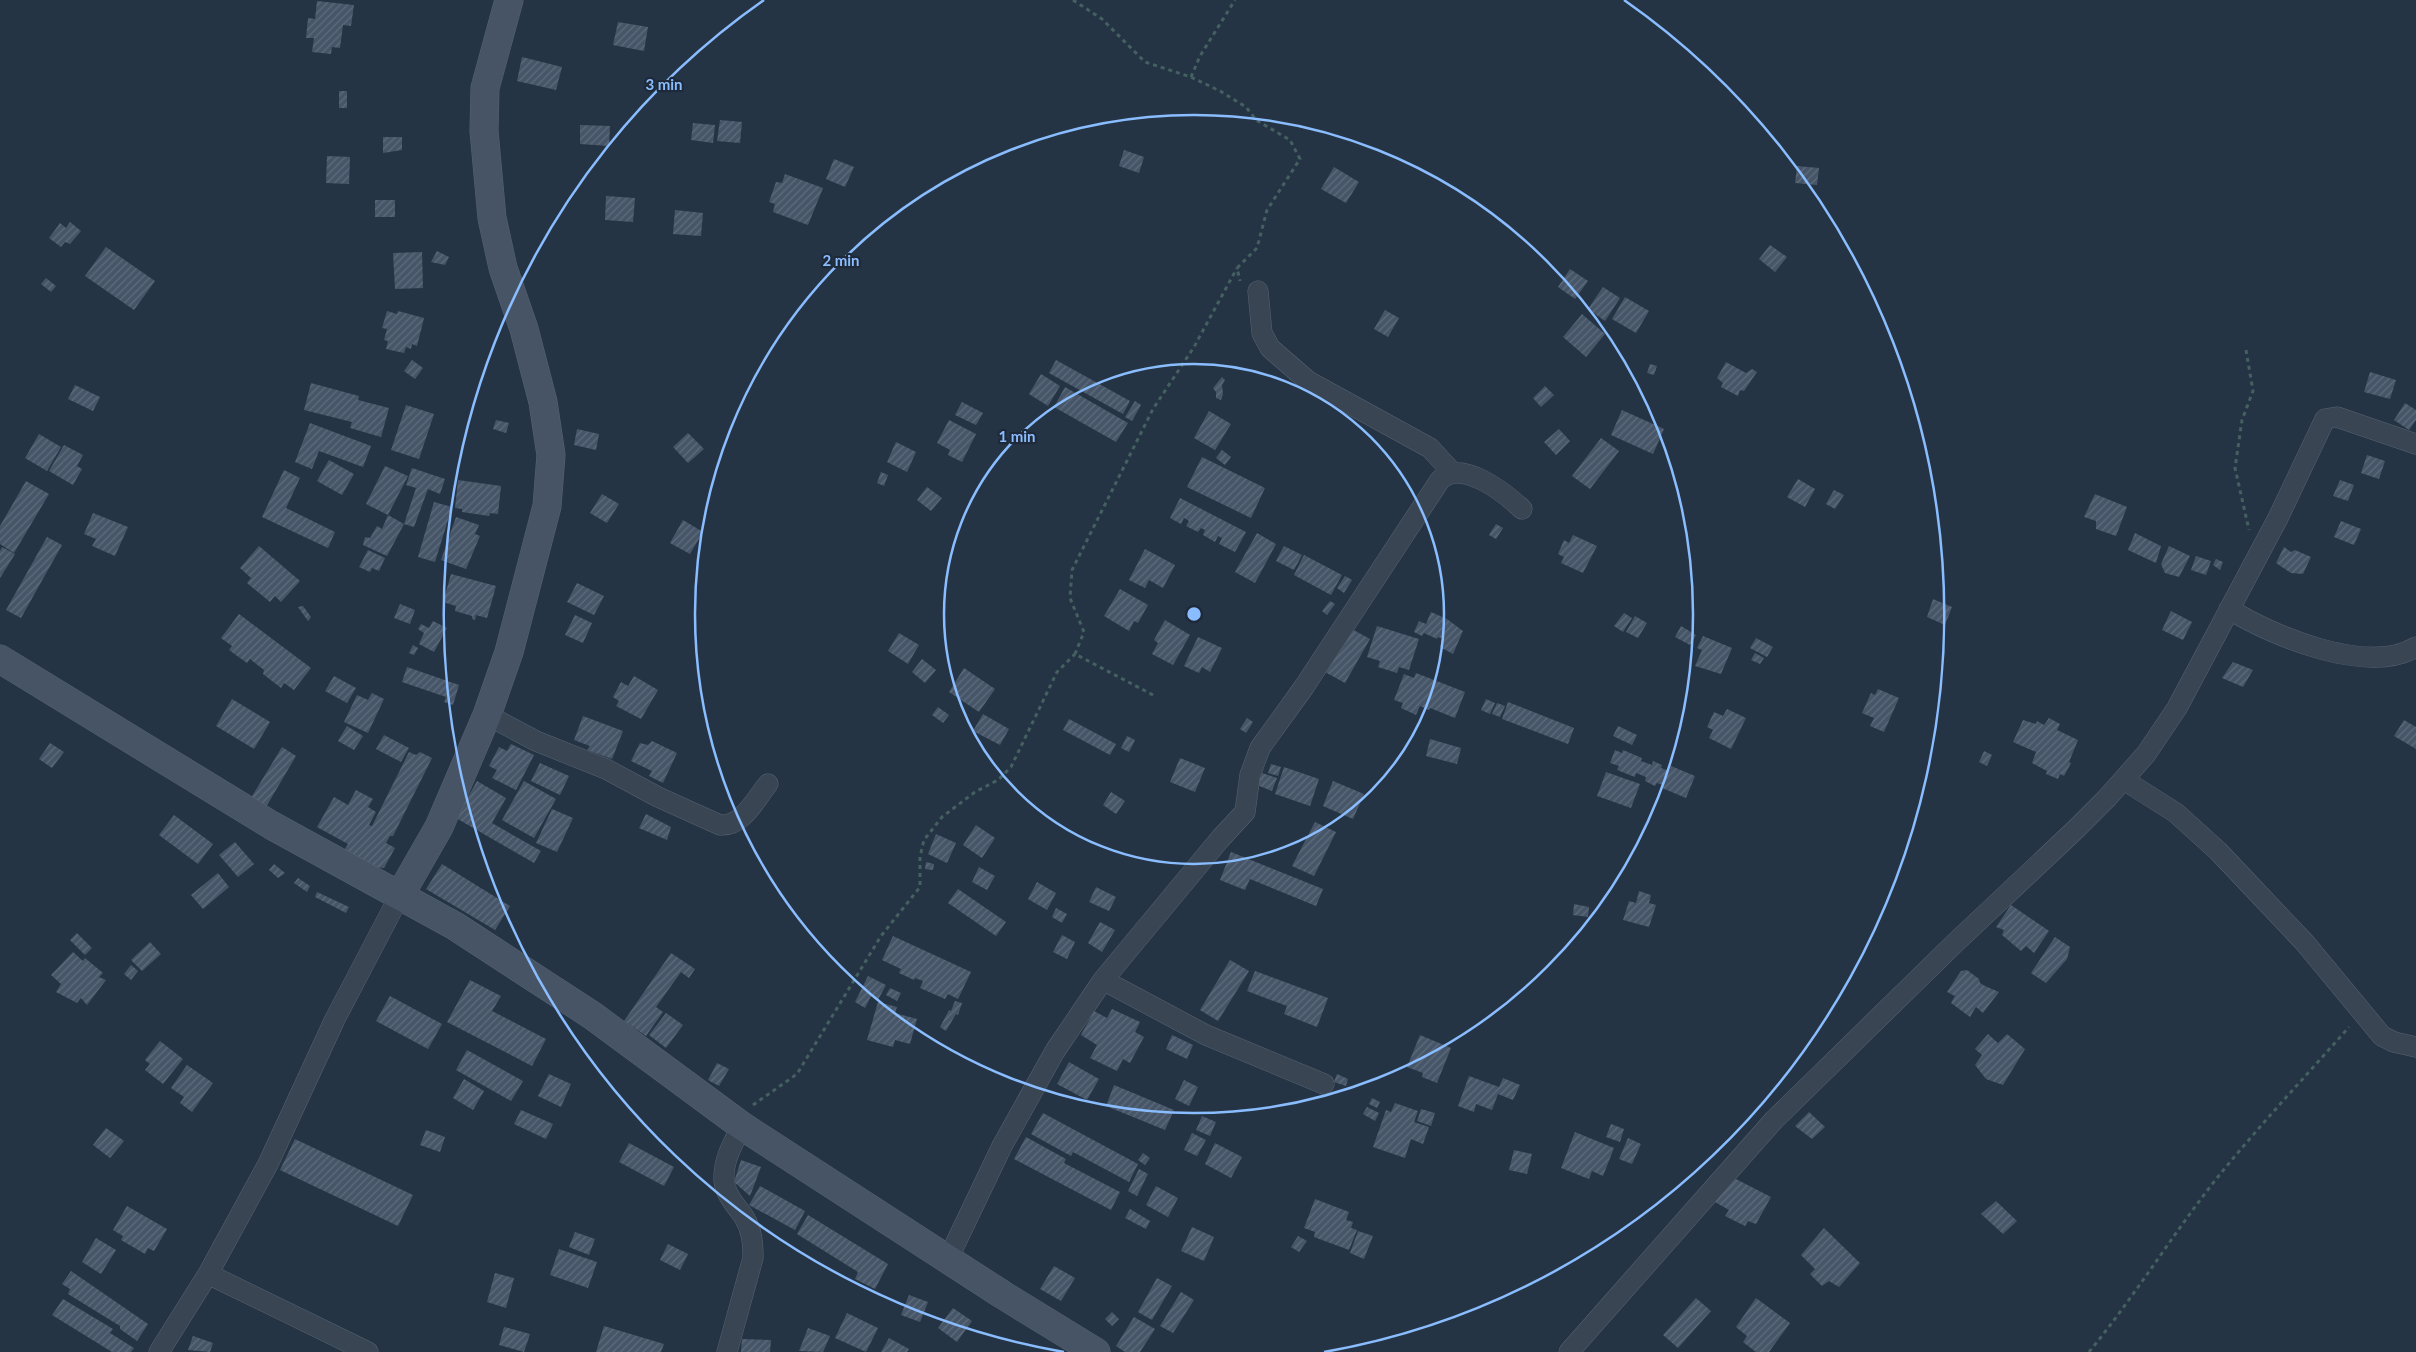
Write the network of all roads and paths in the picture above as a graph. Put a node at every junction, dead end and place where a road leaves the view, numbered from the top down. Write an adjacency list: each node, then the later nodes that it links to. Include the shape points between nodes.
1 (509, 0): 17 (street, via 486,88 484,131 492,218 502,268 524,329 544,402 551,455 546,514 509,652)
2 (1073, 0): 4 (path, via 1102,19 1144,62)
3 (1235, 0): 4 (path, via 1200,56)
4 (1191, 78): 5 (path, via 1246,107 1256,120 1290,140 1300,158 1267,210 1257,248)
5 (1237, 268): 6 (path); 14 (path, via 1194,347 1153,409 1072,570 1070,598 1084,632)
6 (1249, 288): 9 (street, via 1262,333 1270,348 1308,381 1430,448)
7 (2246, 350): 11 (path, via 2253,391 2242,420 2235,468)
8 (2416, 444): 11 (street, via 2337,417 2325,419)
9 (1452, 472): 10 (street, via 1463,473 1491,485); 21 (street, via 1444,475 1434,488 1310,679 1260,748 1250,775 1245,812)
10 (1522, 509)
11 (2256, 561): 12 (street)
12 (2229, 609): 13 (street, via 2262,626 2331,652 2381,657 2406,653); 18 (street, via 2177,708)
13 (2416, 646)
14 (1076, 654): 16 (path); 25 (path, via 1057,672 1010,767 998,780 975,792 942,818 924,840 920,887 881,936 797,1074 751,1107)
15 (0, 659): 20 (street, via 270,825)
16 (1153, 695)
17 (487, 715): 19 (street, via 720,825 740,819); 20 (street, via 439,827)
18 (2124, 780): 22 (street, via 2176,813 2218,851 2305,943); 32 (street, via 1774,1120)
19 (768, 784)
20 (400, 895): 25 (street, via 455,926 593,1016); 27 (street, via 335,1019 268,1164)
21 (1103, 980): 24 (street, via 1206,1036); 26 (street, via 1029,1096)
22 (2361, 1013): 23 (street, via 2382,1036); 33 (path, via 2218,1177 2170,1239 2116,1320)
23 (2416, 1047)
24 (1324, 1084)
25 (742, 1126): 26 (street); 30 (street, via 729,1152 724,1180 731,1200 748,1226 753,1258)
26 (948, 1259): 31 (street)
27 (208, 1274): 28 (street); 29 (street)
28 (159, 1352)
29 (368, 1352)
30 (727, 1352)
31 (1096, 1352)
32 (1569, 1352)
33 (2089, 1352)

